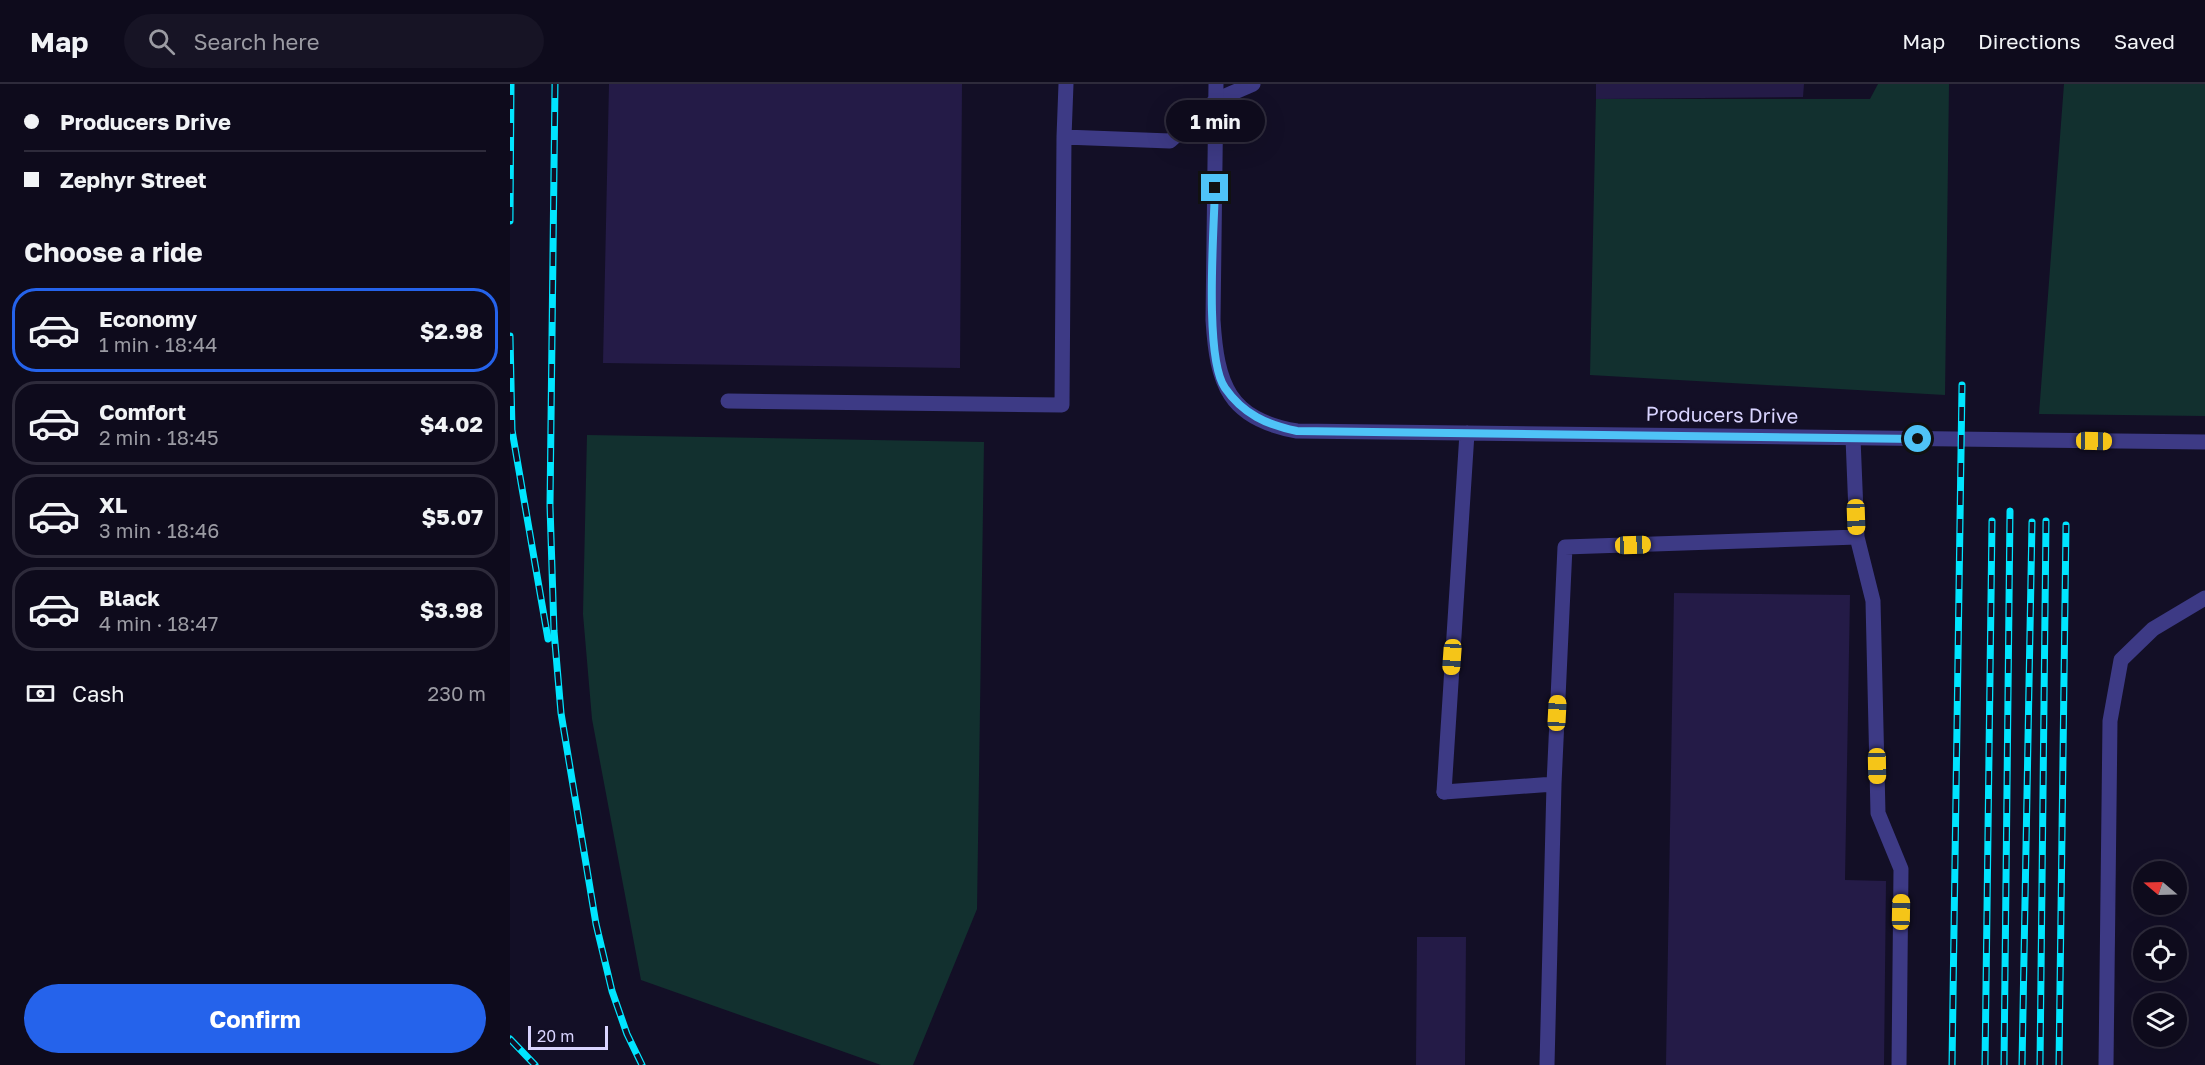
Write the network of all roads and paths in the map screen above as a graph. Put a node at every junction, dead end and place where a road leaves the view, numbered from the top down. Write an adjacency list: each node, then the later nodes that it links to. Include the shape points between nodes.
1 (1066, 84): 5 (street)
2 (1216, 84): 4 (street)
3 (1253, 84): 4 (street)
4 (1216, 100): 5 (street, via 1170,141); 7 (street, Producers Drive, via 1213,320 1215,357 1224,387 1251,416 1281,428)
5 (1064, 137): 6 (street, via 1062,405)
6 (728, 400)
7 (1467, 433): 8 (street, Producers Drive); 12 (street, via 1444,792)
8 (1853, 438): 9 (street, Producers Drive); 10 (street)
9 (2205, 442)
10 (1857, 537): 12 (street, via 1565,548); 14 (street, via 1873,601 1878,813 1902,869)
11 (2205, 598): 15 (street, via 2153,629 2121,660 2110,721)
12 (1554, 784): 13 (street)
13 (1547, 1065)
14 (1899, 1065)
15 (2106, 1065)

